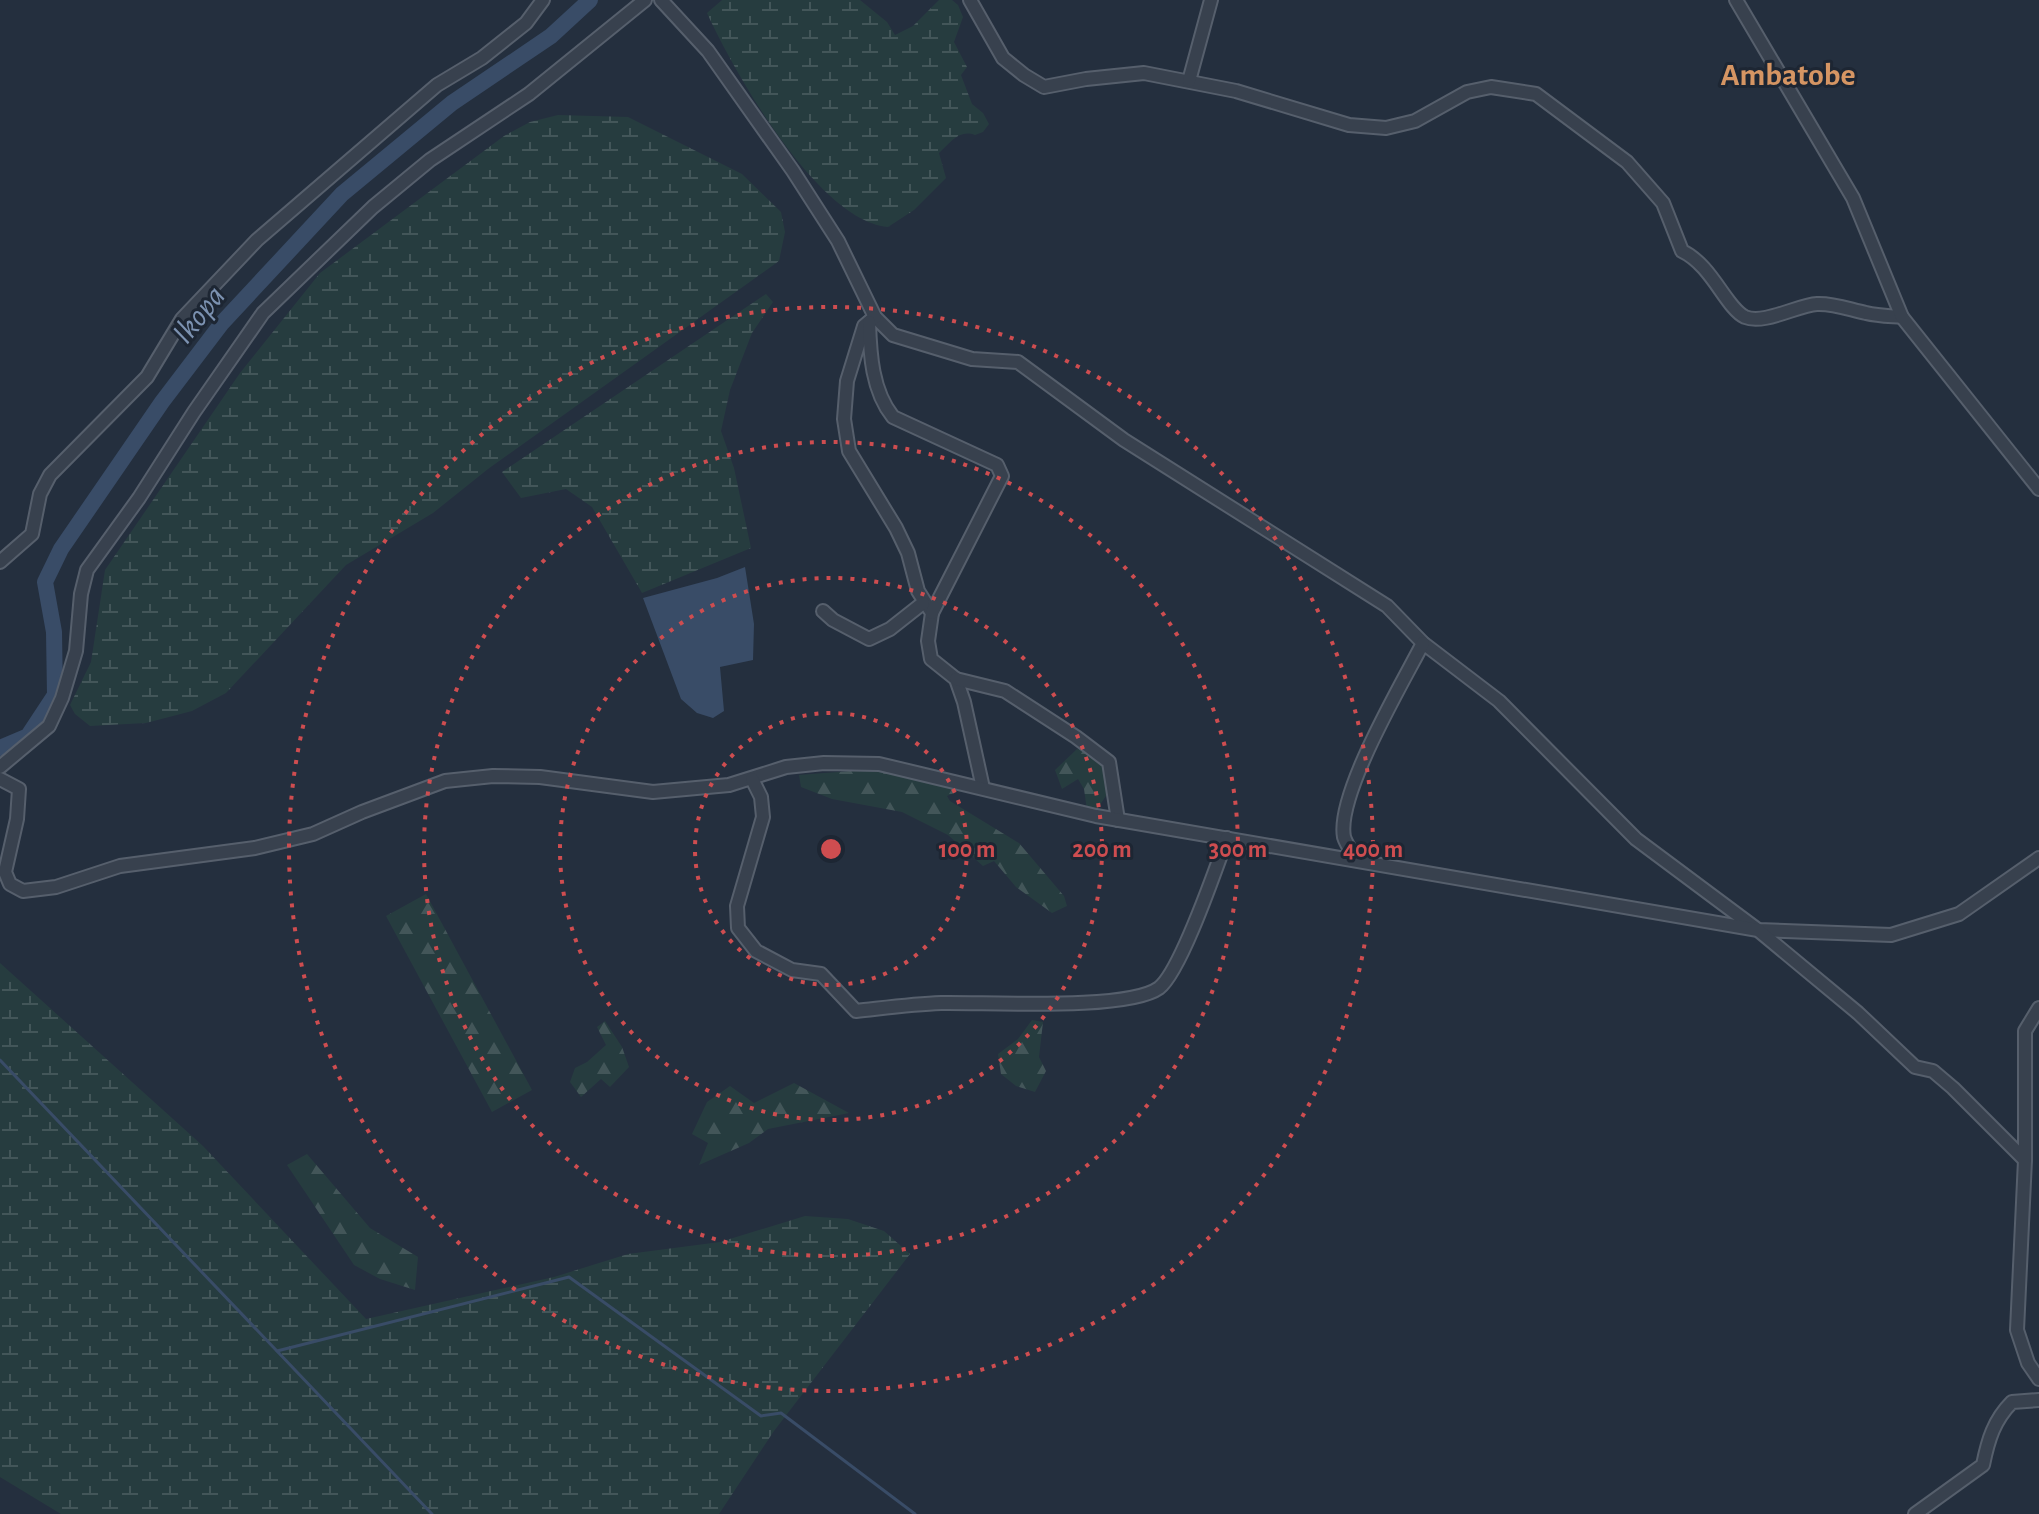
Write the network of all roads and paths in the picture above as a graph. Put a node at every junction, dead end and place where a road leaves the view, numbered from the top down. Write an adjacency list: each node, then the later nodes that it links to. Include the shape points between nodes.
1 (543, 0): 11 (street, via 526,23 437,85 257,240 182,319 147,377 50,475 40,494 32,534)
2 (645, 0): 16 (street, via 529,94 395,188 263,313 87,570 76,651 62,698 49,726)
3 (661, 0): 9 (street, via 708,51 793,171 838,241)
4 (970, 0): 7 (street, via 1003,58 1044,87 1144,73)
5 (1211, 0): 7 (street)
6 (1736, 0): 8 (street, via 1853,198)
7 (1189, 81): 8 (street, via 1349,125 1386,128 1415,121 1467,92 1491,87 1536,94 1627,162 1663,203 1682,251 1712,275 1745,317 1817,304)
8 (1902, 317): 10 (street)
9 (872, 320): 12 (street, via 864,326 847,381 844,419 849,451 908,553); 12 (street, via 870,357 883,405 893,417 997,465 1002,476); 14 (street, via 893,335 972,359 1018,362 1136,449 1387,606)
10 (2039, 489)
11 (0, 562)
12 (928, 608): 13 (street, via 869,639); 15 (street, via 931,659)
13 (823, 611)
14 (1423, 643): 23 (street, via 1350,789 1344,838); 24 (street, via 1499,701 1636,839)
15 (956, 679): 19 (street); 20 (street, via 1005,691 1109,762)
16 (0, 767)
17 (0, 779): 18 (street, via 19,789 5,872 10,884 23,891 56,887 120,866 255,848 313,834 445,781 540,777 653,792)
18 (752, 779): 19 (street, via 786,767 879,764); 21 (street, via 763,817 737,906 738,928 756,951 792,970 821,974 856,1011 935,1003 1082,1002 1136,997 1160,987 1187,941)
19 (983, 788): 20 (street)
20 (1118, 820): 21 (street)
21 (1227, 838): 23 (street)
22 (2039, 858): 24 (street, via 1959,914 1891,935)
23 (1356, 859): 24 (street)
24 (1758, 930): 26 (street, via 1915,1067 1933,1071 1953,1088)
25 (2039, 1008): 26 (street, via 2025,1031)
26 (2025, 1160): 27 (street, via 2017,1330)
27 (2039, 1379)
28 (2039, 1400): 29 (street, via 2012,1402 1989,1437 1983,1465)
29 (1915, 1514)

